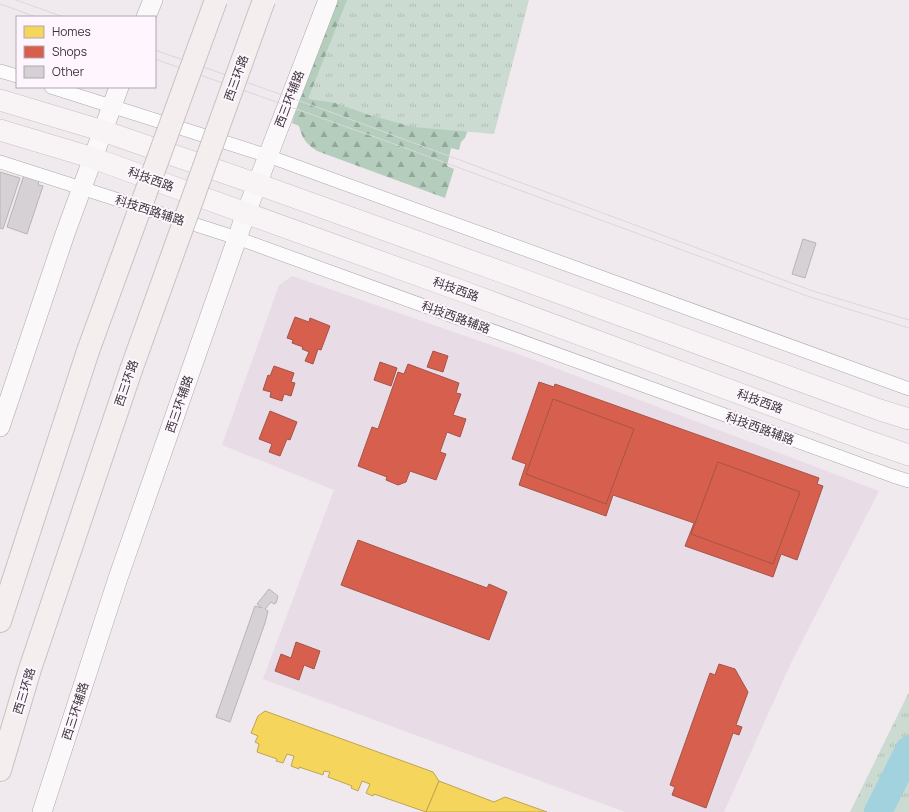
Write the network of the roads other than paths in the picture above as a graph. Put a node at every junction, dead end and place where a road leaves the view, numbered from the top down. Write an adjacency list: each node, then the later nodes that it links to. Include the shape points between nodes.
1 (153, 0): 5 (main road)
2 (216, 0): 26 (highway, bridge, via 88,351)
3 (264, 0): 27 (highway, 西三环路, bridge, via 131,370 30,669)
4 (328, 0): 14 (main road, 西三环辅路)
5 (146, 16)
6 (0, 71): 7 (street)
7 (16, 76)
8 (54, 88): 11 (street)
9 (119, 88): 11 (main road)
10 (0, 100): 13 (main road)
11 (112, 106): 13 (main road); 14 (street)
12 (0, 130): 15 (main road, 科技西路)
13 (103, 131): 15 (main road); 17 (main road)
14 (268, 156): 17 (main road, 西三环辅路); 21 (street)
15 (93, 158): 18 (main road); 19 (main road, 科技西路)
16 (0, 162): 18 (street, 科技西路辅路)
17 (257, 184): 19 (main road, 西三环辅路); 22 (main road)
18 (82, 188): 20 (street, 科技西路辅路); 23 (main road)
19 (246, 214): 20 (main road, 西三环辅路); 24 (main road, 科技西路)
20 (237, 238): 25 (street, 科技西路辅路); 28 (main road, 西三环辅路, via 118,578)
21 (909, 389)
22 (909, 419)
23 (0, 427)
24 (909, 455)
25 (909, 481)
26 (0, 620)
27 (0, 770)
28 (42, 812)

